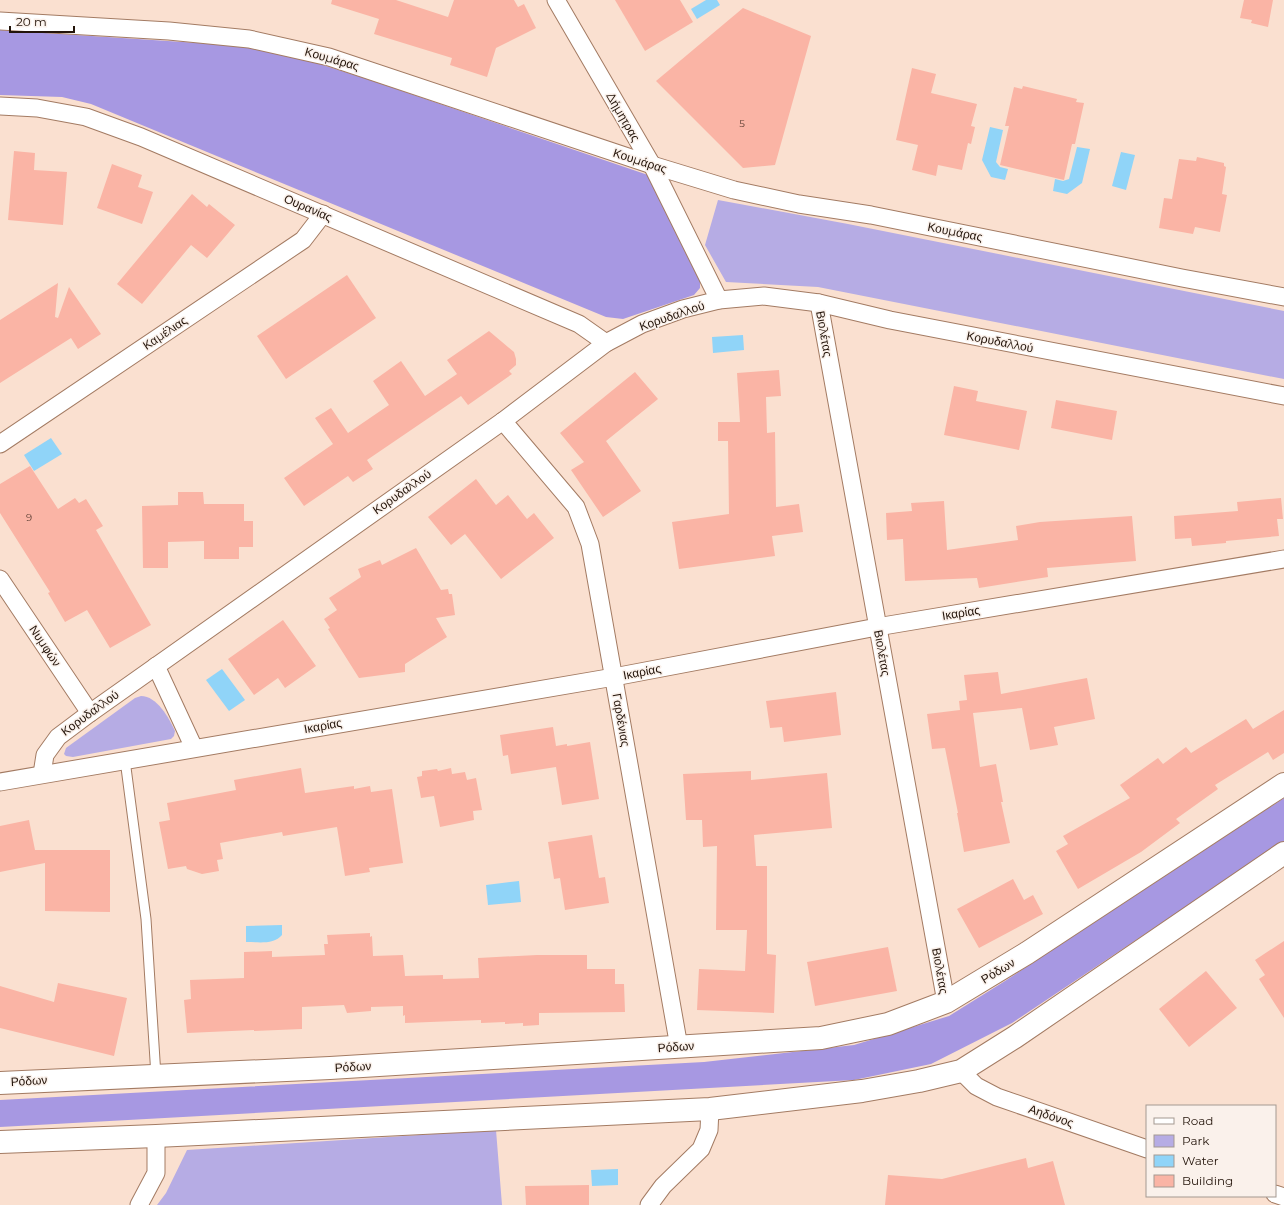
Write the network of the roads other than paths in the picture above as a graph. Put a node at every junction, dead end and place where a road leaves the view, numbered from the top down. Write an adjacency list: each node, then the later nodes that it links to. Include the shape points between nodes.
1 (556, 0): 4 (street, Δήμητρας)
2 (0, 21): 4 (street, Κουμάρας, via 169,31 264,42 330,57)
3 (0, 106): 5 (street, Ουρανίας, via 37,108 86,117 141,137)
4 (652, 165): 6 (street, Κουμάρας, via 734,190 799,204 871,215); 7 (street, Δήμητρας)
5 (323, 214): 9 (street, Ουρανίας, via 579,324); 12 (street, Καμέλιας, via 303,240)
6 (1284, 297)
7 (719, 300): 8 (street, Κορυδαλλού, via 764,296); 9 (street, Κορυδαλλού, via 683,309)
8 (819, 303): 10 (street, Κορυδαλλού, via 890,320); 15 (street, Βιολέτας)
9 (606, 343): 11 (street, Κορυδαλλού)
10 (1284, 396)
11 (503, 421): 16 (street, Κορυδαλλού); 17 (street, Γαρδένιας, via 576,507 590,544)
12 (0, 444)
13 (1284, 559): 15 (street, Ικαρίας)
14 (0, 579): 18 (street, Νυμφών)
15 (877, 627): 17 (street, Ικαρίας); 25 (street, Βιολέτας)
16 (156, 666): 18 (street, Κορυδαλλού); 19 (street)
17 (614, 677): 19 (street, Ικαρίας); 26 (street, Γαρδένιας)
18 (90, 713): 21 (street, Κορυδαλλού, via 58,737 45,755)
19 (194, 748): 20 (street, Ικαρίας)
20 (125, 760): 21 (street, Ικαρίας); 28 (lane, via 146,919)
21 (42, 774): 22 (street, Ικαρίας)
22 (0, 782)
23 (1284, 784): 25 (street, Ρόδων, via 1027,953)
24 (1284, 853): 27 (street, via 1015,1037)
25 (946, 1002): 26 (street, Ρόδων, via 888,1024 822,1038)
26 (679, 1047): 28 (street, Ρόδων)
27 (961, 1071): 30 (street, via 862,1091); 33 (street, Αηδόνος, via 976,1086 997,1097)
28 (156, 1076): 29 (street, Ρόδων)
29 (0, 1083)
30 (710, 1109): 31 (street); 35 (street, via 709,1130 701,1148 663,1186)
31 (156, 1136): 32 (street); 34 (street, via 156,1173)
32 (0, 1142)
33 (1146, 1149)
34 (139, 1205)
35 (649, 1205)

